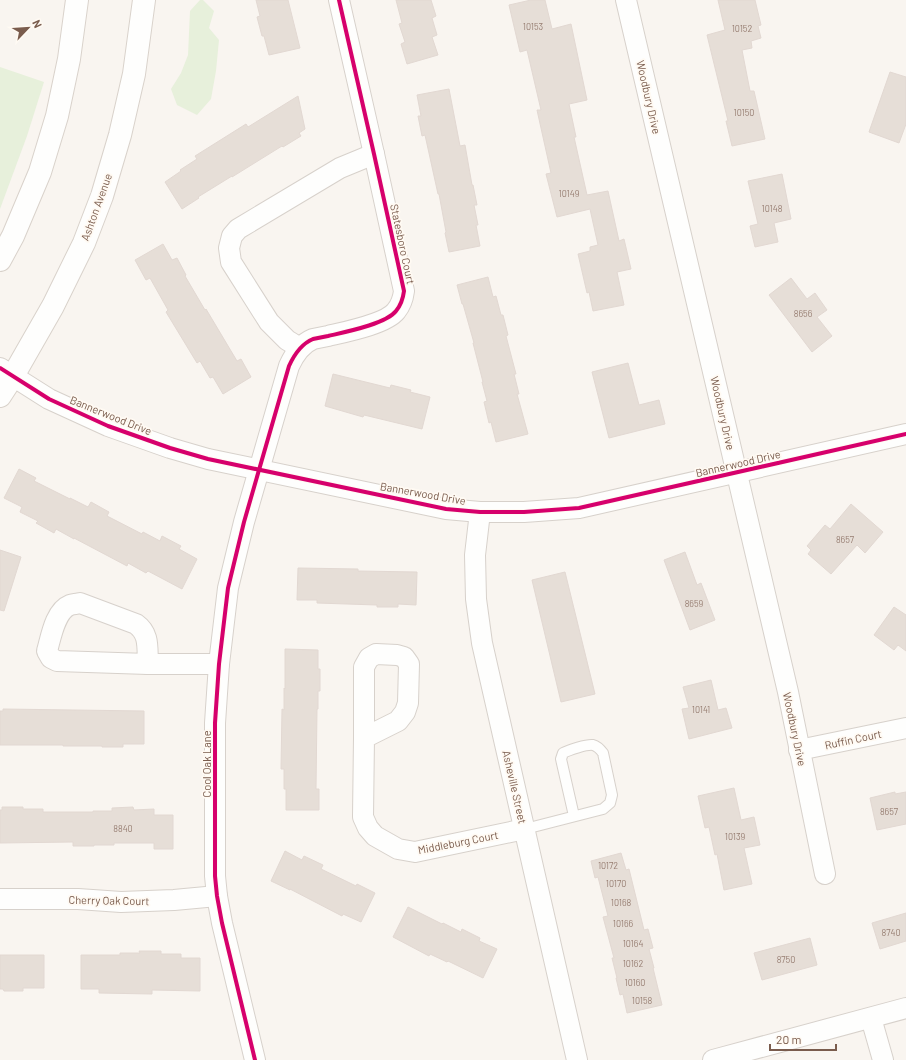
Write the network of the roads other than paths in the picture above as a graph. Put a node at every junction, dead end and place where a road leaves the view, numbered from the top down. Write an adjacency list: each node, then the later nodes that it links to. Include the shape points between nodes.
1 (77, 0): 6 (main road, via 69,60 57,116 40,172)
2 (144, 0): 8 (main road, Ashton Avenue, via 134,74 120,136 102,196 84,243 53,306)
3 (339, 0): 5 (street, Statesboro Court)
4 (626, 0): 12 (street, Woodbury Drive)
5 (374, 154): 7 (street, Statesboro Court, via 404,291 402,302 395,312 381,321 312,340); 7 (street, via 340,168 238,229 232,236 229,248 231,262 269,322 287,340)
6 (0, 260)
7 (300, 348): 11 (street, via 289,366)
8 (6, 372): 9 (main road, Ashton Avenue); 11 (street, Bannerwood Drive, via 48,399 108,426 208,459)
9 (0, 396)
10 (906, 434): 12 (street, Bannerwood Drive)
11 (260, 469): 13 (street, Bannerwood Drive, via 446,509); 15 (street, Cool Oak Lane, via 228,588)
12 (737, 472): 13 (street, Bannerwood Drive, via 579,508); 18 (street, Woodbury Drive)
13 (480, 512): 20 (street, Asheville Street, via 475,555 476,599 482,642)
14 (148, 664): 14 (street, via 147,637 136,624 80,603 69,605 60,612 47,651 51,658 57,661); 15 (street)
15 (219, 664): 22 (street, Cool Oak Lane, via 215,723)
16 (906, 728): 18 (street, Ruffin Court)
17 (364, 738): 20 (street, Middleburg Court, via 363,816 375,836 398,849 415,852)
18 (800, 750): 21 (street, Woodbury Drive)
19 (574, 816): 19 (lane, via 603,809 610,803 612,795 603,753 592,745 569,750 563,753 561,760); 20 (lane)
20 (525, 829): 27 (street, Asheville Street)
21 (824, 874)
22 (218, 896): 23 (street, Cherry Oak Court, via 121,902); 26 (street, Cool Oak Lane, via 222,923)
23 (0, 899)
24 (906, 1008): 25 (street)
25 (870, 1018): 28 (street); 29 (street)
26 (255, 1060)
27 (577, 1060)
28 (713, 1060)
29 (883, 1060)

